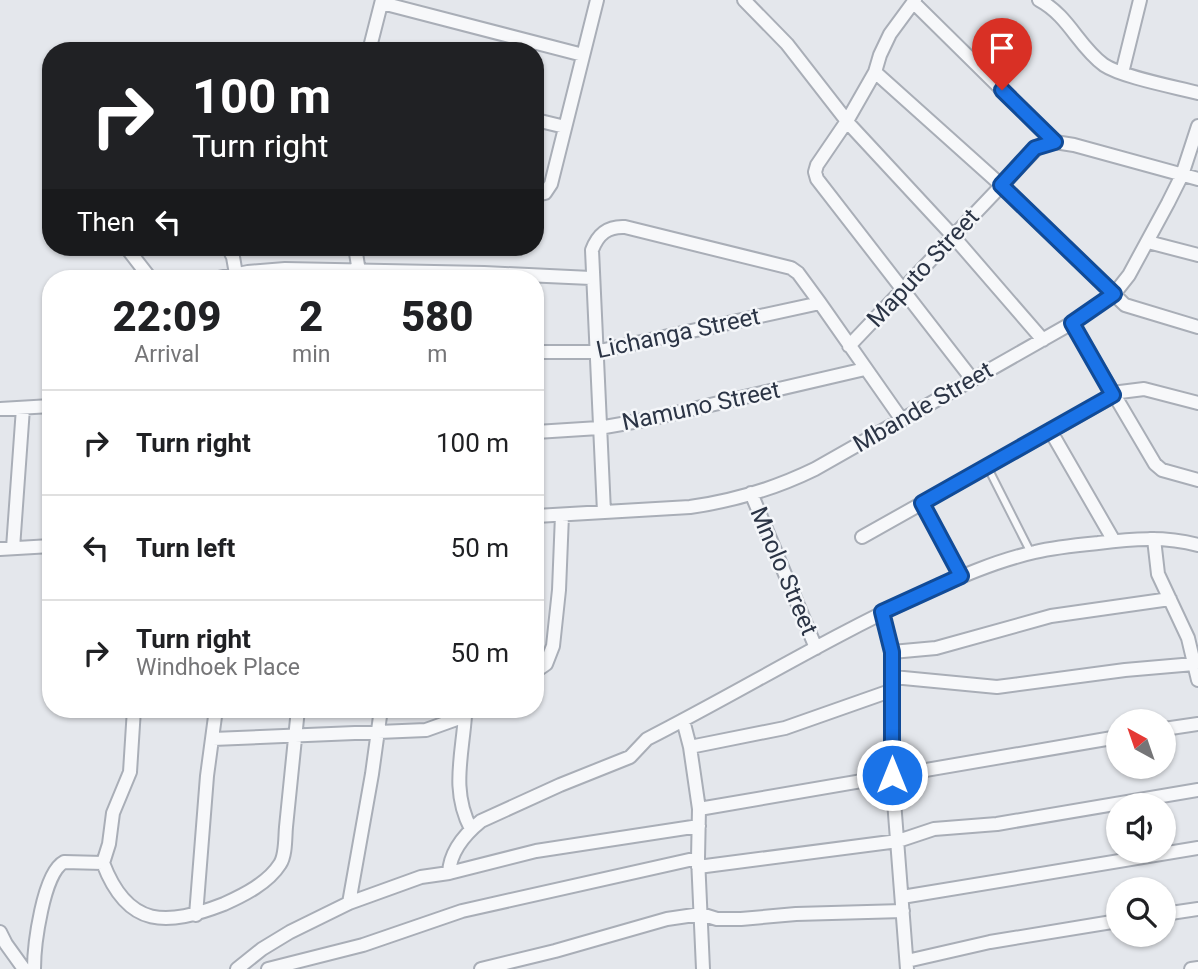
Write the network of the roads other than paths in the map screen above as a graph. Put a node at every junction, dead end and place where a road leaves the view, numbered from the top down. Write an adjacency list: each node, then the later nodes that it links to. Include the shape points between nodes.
1 (597, 0): 10 (street)
2 (744, 0): 14 (street, via 787,44)
3 (1039, 0): 12 (street, via 1061,15 1098,60)
4 (1140, 0): 12 (street)
5 (382, 1): 7 (street); 8 (street)
6 (914, 1): 11 (street, via 890,34); 18 (street)
7 (371, 42)
8 (535, 42)
9 (544, 45): 10 (street)
10 (583, 55): 17 (street)
11 (875, 72): 14 (street); 21 (street)
12 (1122, 73): 13 (street)
13 (1198, 93)
14 (847, 121): 23 (street); 30 (street, via 817,165 816,175)
15 (544, 122): 17 (street)
16 (1198, 126): 19 (street, Mbande Street)
17 (565, 127): 22 (street, via 551,184)
18 (1055, 142): 19 (street); 21 (street, Maputo Street, via 1035,148)
19 (1182, 176): 20 (street); 24 (street, Mbande Street)
20 (1198, 179)
21 (1001, 185): 23 (street, Maputo Street); 31 (street)
22 (544, 190)
23 (953, 236): 30 (street, Maputo Street); 35 (street)
24 (1148, 242): 25 (street); 31 (street, Mbande Street)
25 (1198, 255)
26 (275, 270): 27 (street)
27 (300, 270)
28 (544, 276): 29 (street)
29 (591, 278): 32 (street, via 592,250 600,235 625,227 791,268); 38 (street)
30 (904, 289): 36 (street, Maputo Street); 40 (street)
31 (1114, 294): 33 (street, Mbande Street); 34 (street, via 1131,308)
32 (820, 303): 36 (street); 38 (street, Lichanga Street)
33 (1072, 323): 35 (street, Mbande Street); 41 (street)
34 (1198, 327)
35 (1043, 340): 40 (street, Mbande Street)
36 (849, 346): 39 (street)
37 (544, 352): 38 (street, Lichanga Street)
38 (596, 352): 47 (street)
39 (865, 369): 46 (street); 47 (street, Namuno Street)
40 (972, 379): 46 (street, Mbande Street)
41 (1113, 395): 42 (street, via 1144,389); 48 (street); 51 (street, via 1158,468)
42 (1198, 403)
43 (42, 407): 44 (street)
44 (23, 408): 45 (street); 62 (street)
45 (0, 410)
46 (902, 420): 52 (street, Mbande Street, via 807,473)
47 (599, 428): 49 (street, Namuno Street); 54 (street)
48 (1050, 430): 50 (street); 59 (street)
49 (544, 431)
50 (987, 466): 53 (street); 63 (lane)
51 (1198, 480)
52 (751, 493): 54 (street, Mbande Street, via 690,507); 68 (street, Mnolo Street)
53 (922, 503): 57 (street); 64 (street)
54 (604, 512): 55 (street, Mbande Street)
55 (562, 515): 56 (street, Mbande Street); 71 (street, via 553,646)
56 (544, 516)
57 (862, 537)
58 (1154, 539): 59 (street); 60 (street); 65 (street, via 1156,564)
59 (1114, 541): 63 (street)
60 (1198, 545)
61 (42, 547): 62 (street)
62 (6, 549)
63 (1031, 553): 64 (street)
64 (961, 576): 66 (street)
65 (1170, 599): 67 (street); 69 (street, via 1051,616 936,648)
66 (882, 612): 68 (street); 69 (street)
67 (1193, 638): 70 (street)
68 (816, 648): 80 (street)
69 (892, 652): 73 (street)
70 (1194, 664): 72 (street); 73 (street, via 997,687)
71 (544, 665)
72 (1198, 680)
73 (893, 684): 87 (street, via 785,728); 88 (street)
74 (133, 718): 96 (street, via 130,772 113,813)
75 (215, 718): 85 (street)
76 (297, 718): 84 (street)
77 (380, 718): 83 (street)
78 (454, 718): 83 (street, via 426,730)
79 (465, 718): 92 (street, via 458,785)
80 (683, 720): 87 (street); 92 (street, via 648,738 630,757 495,814)
81 (1198, 724): 82 (street)
82 (1176, 727)
83 (379, 733): 84 (street); 98 (street)
84 (295, 737): 85 (street); 103 (street, via 282,862 246,894)
85 (213, 739): 103 (street)
86 (1106, 739): 88 (street)
87 (690, 747): 90 (street)
88 (892, 775): 90 (street); 93 (street)
89 (1198, 790): 93 (street, via 997,824 934,829)
90 (699, 809): 91 (street)
91 (699, 826): 95 (street); 97 (street, via 536,851)
92 (471, 829): 97 (street, via 450,858)
93 (898, 841): 95 (street); 99 (street)
94 (1198, 848): 99 (street)
95 (698, 862): 102 (street); 111 (street, via 462,911 363,945)
96 (103, 863): 103 (street, via 114,888 141,912 168,920); 109 (street, via 64,862 53,871)
97 (449, 873): 98 (street, via 421,877)
98 (349, 903): 110 (street, via 290,932)
99 (902, 904): 102 (street, via 741,919); 106 (street)
100 (1198, 909): 101 (street)
101 (1176, 912)
102 (701, 914): 112 (street); 113 (street)
103 (196, 915)
104 (1106, 922): 106 (street, via 990,942)
105 (0, 932): 108 (street)
106 (907, 965)
107 (1198, 968): 114 (street)
108 (24, 969)
109 (34, 969)
110 (237, 969)
111 (268, 969)
112 (481, 969)
113 (703, 969)
114 (1191, 969)

